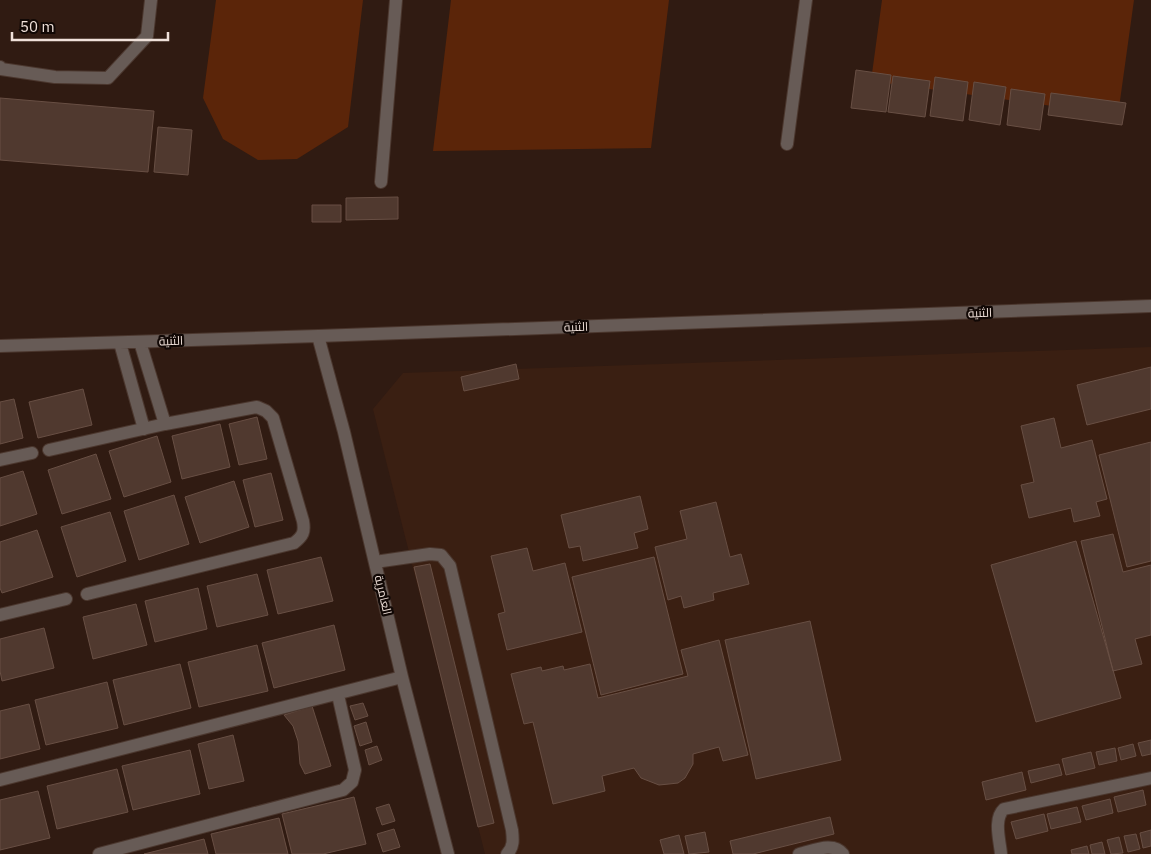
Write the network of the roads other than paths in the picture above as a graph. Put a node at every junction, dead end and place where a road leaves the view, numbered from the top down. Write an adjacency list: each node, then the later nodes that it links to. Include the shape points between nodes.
1 (151, 0): 4 (street, via 147,36 108,78 54,77)
2 (396, 0): 6 (street)
3 (806, 0): 5 (street)
4 (0, 68)
5 (787, 144)
6 (381, 182)
7 (1151, 306): 8 (street, الثنية)
8 (318, 336): 10 (street, الثنية); 17 (street, العامرية)
9 (120, 342): 10 (street, الثنية); 11 (street, الثنية); 13 (street)
10 (140, 342): 12 (street)
11 (0, 346)
12 (165, 424): 13 (street); 18 (street, via 257,407 266,411 274,418 303,521 301,538 294,543)
13 (144, 429): 14 (street)
14 (49, 450)
15 (32, 453): 16 (street)
16 (0, 460)
17 (375, 562): 21 (street, العامرية); 27 (street, via 430,554 441,555 450,566 512,830 513,842)
18 (87, 594)
19 (66, 599): 20 (street)
20 (0, 615)
21 (402, 677): 22 (street); 26 (street, العامرية)
22 (338, 695): 24 (street); 25 (street, via 355,770 352,782 343,790)
23 (1151, 778): 30 (street, via 1004,809 998,820)
24 (0, 780)
25 (98, 854)
26 (448, 854)
27 (507, 854)
28 (799, 854): 29 (street, via 827,847)
29 (843, 854)
30 (1001, 854)

